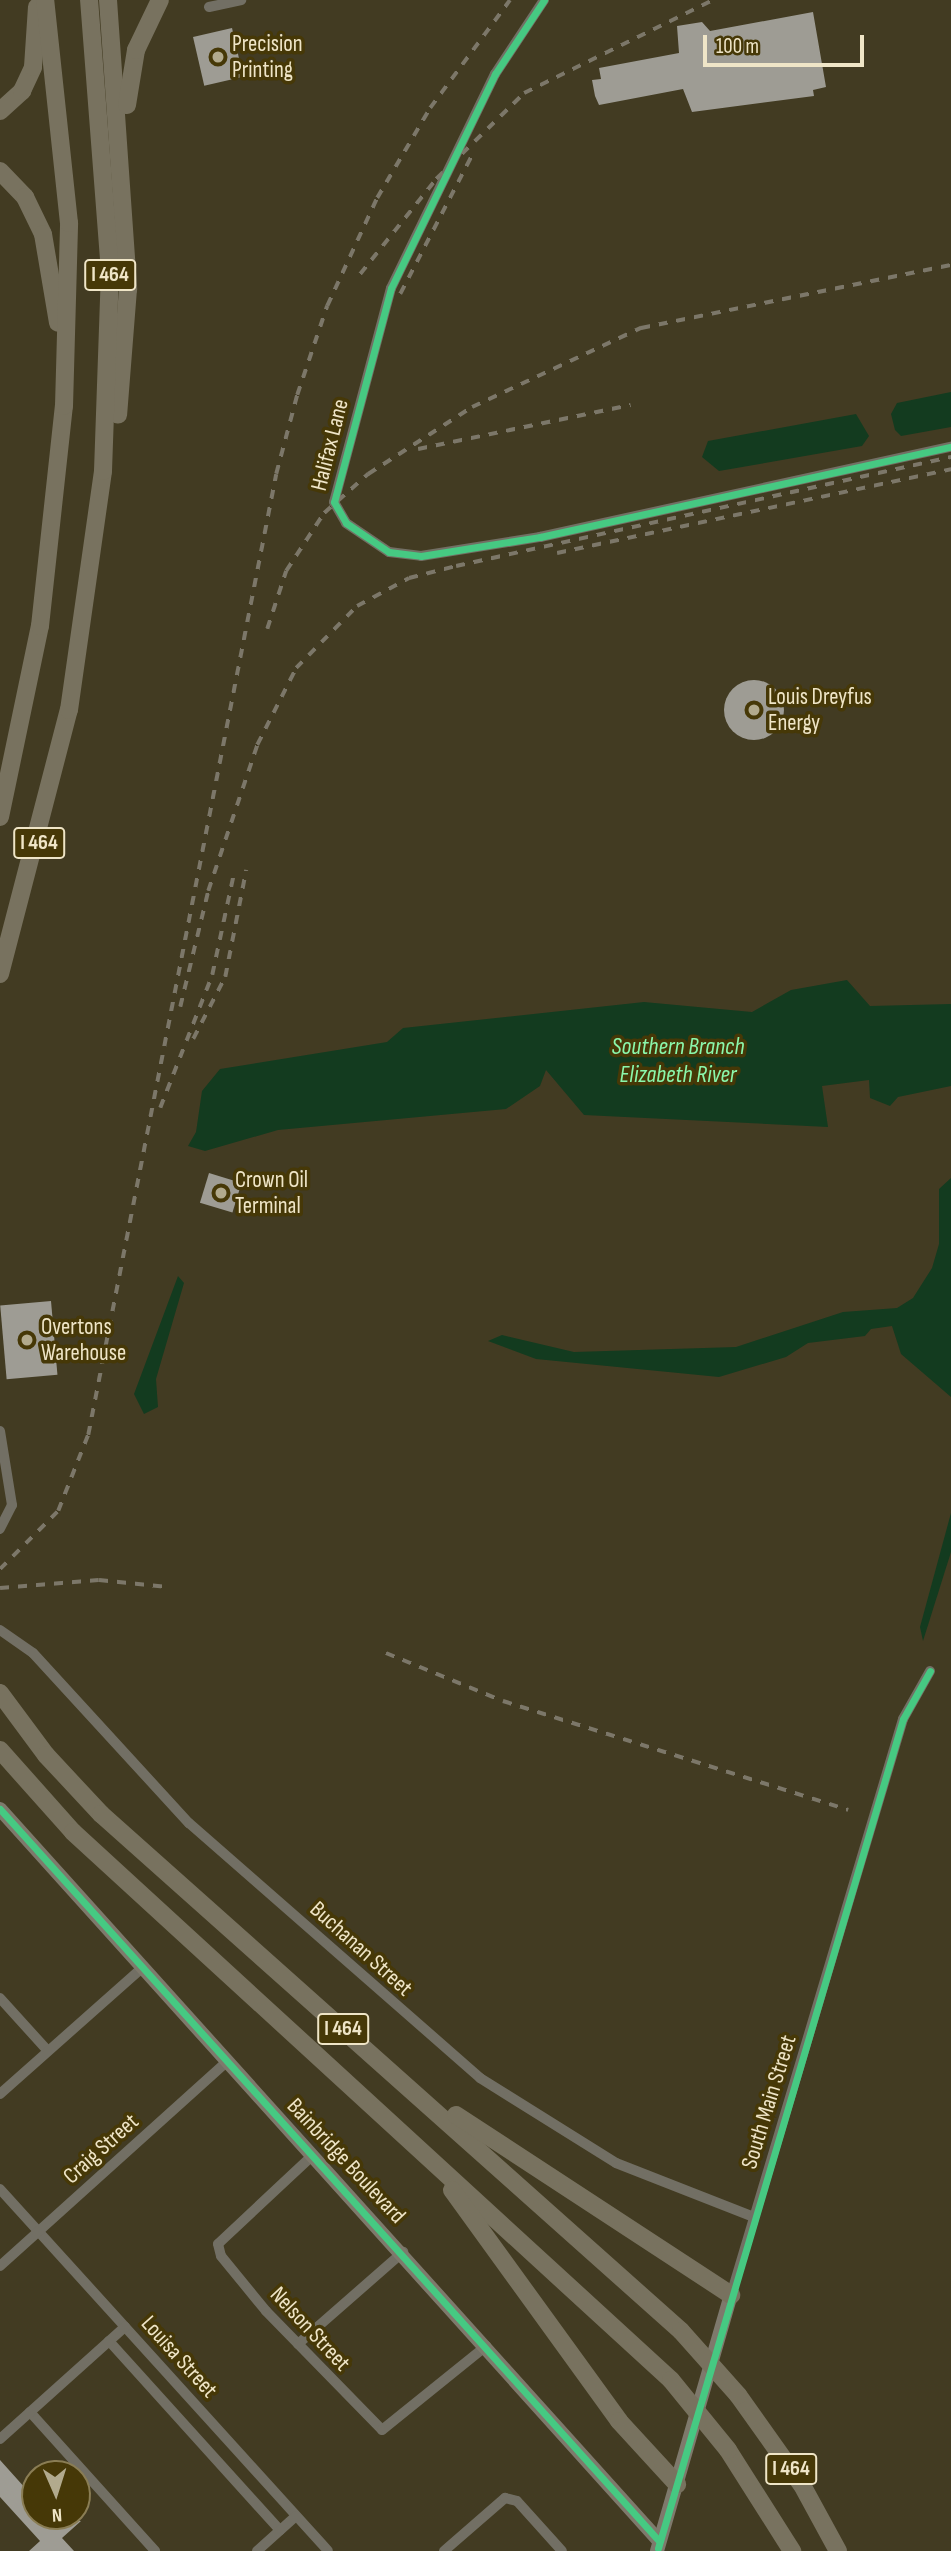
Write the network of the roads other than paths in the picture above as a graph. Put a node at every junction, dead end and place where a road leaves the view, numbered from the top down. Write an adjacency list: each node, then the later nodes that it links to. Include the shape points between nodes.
1 (37, 0): 9 (highway, via 33,67 22,91)
2 (46, 0): 12 (highway, I 464, via 68,217)
3 (89, 0): 14 (highway, I 464, via 110,272 107,414)
4 (108, 0): 11 (highway)
5 (160, 0): 11 (highway, via 132,69)
6 (241, 0): 8 (street)
7 (544, 0): 13 (street, Halifax Lane, via 495,74 391,288 334,502 346,523 389,552 421,556 540,537)
8 (209, 7)
9 (0, 111)
10 (0, 171): 12 (highway, via 25,197 43,234 57,308)
11 (125, 206): 14 (highway, via 125,343)
12 (64, 406): 15 (highway, I 464, via 36,650)
13 (951, 447)
14 (95, 550): 16 (highway, I 464, via 57,768)
15 (0, 817)
16 (0, 974)
17 (0, 1431): 18 (street, via 12,1505)
18 (0, 1528)
19 (0, 1630): 33 (street, Buchanan Street, via 33,1653 189,1823 480,2078 616,2163)
20 (930, 1671): 33 (street, South Main Street, via 903,1720)
21 (0, 1693): 26 (highway, I 464, via 101,1814)
22 (2, 1753): 30 (highway, I 464, via 73,1832)
23 (0, 1809): 24 (street, Bainbridge Boulevard)
24 (143, 1967): 27 (street); 28 (street, Bainbridge Boulevard)
25 (2, 2000): 27 (street)
26 (338, 2024): 37 (highway, via 490,2139); 56 (highway, I 464, bridge, via 681,2331 738,2395 802,2485)
27 (47, 2050): 29 (street)
28 (228, 2061): 31 (street, Bainbridge Boulevard); 34 (street, Craig Street)
29 (0, 2094)
30 (391, 2122): 46 (highway, via 476,2218 619,2421); 55 (highway, I 464, bridge, via 671,2380 728,2449)
31 (313, 2155): 35 (street, Bainbridge Boulevard); 40 (street, Nelson Street, via 221,2238 218,2250)
32 (0, 2189): 34 (street, Louisa Street)
33 (754, 2217): 37 (street, South Main Street)
34 (39, 2232): 36 (street, Craig Street); 38 (street, Louisa Street)
35 (404, 2252): 40 (street); 41 (street, Bainbridge Boulevard)
36 (0, 2266)
37 (731, 2295): 46 (street, South Main Street)
38 (125, 2327): 39 (street); 43 (street, Louisa Street)
39 (108, 2342): 42 (street); 44 (street, Louisa Street)
40 (298, 2344): 41 (street, Nelson Street, via 375,2428 390,2428)
41 (486, 2346): 49 (street, Bainbridge Boulevard)
42 (30, 2412): 45 (street); 50 (street)
43 (208, 2418): 44 (street); 47 (street, Louisa Street)
44 (193, 2431): 48 (street, Louisa Street)
45 (0, 2439)
46 (677, 2484): 49 (street, South Main Street)
47 (296, 2515): 48 (street); 52 (street, Louisa Street)
48 (280, 2530): 51 (street)
49 (658, 2546)
50 (155, 2551)
51 (257, 2551)
52 (328, 2551)
53 (444, 2551): 54 (street, via 500,2501 511,2498)
54 (562, 2551)
55 (792, 2551)
56 (838, 2551)

